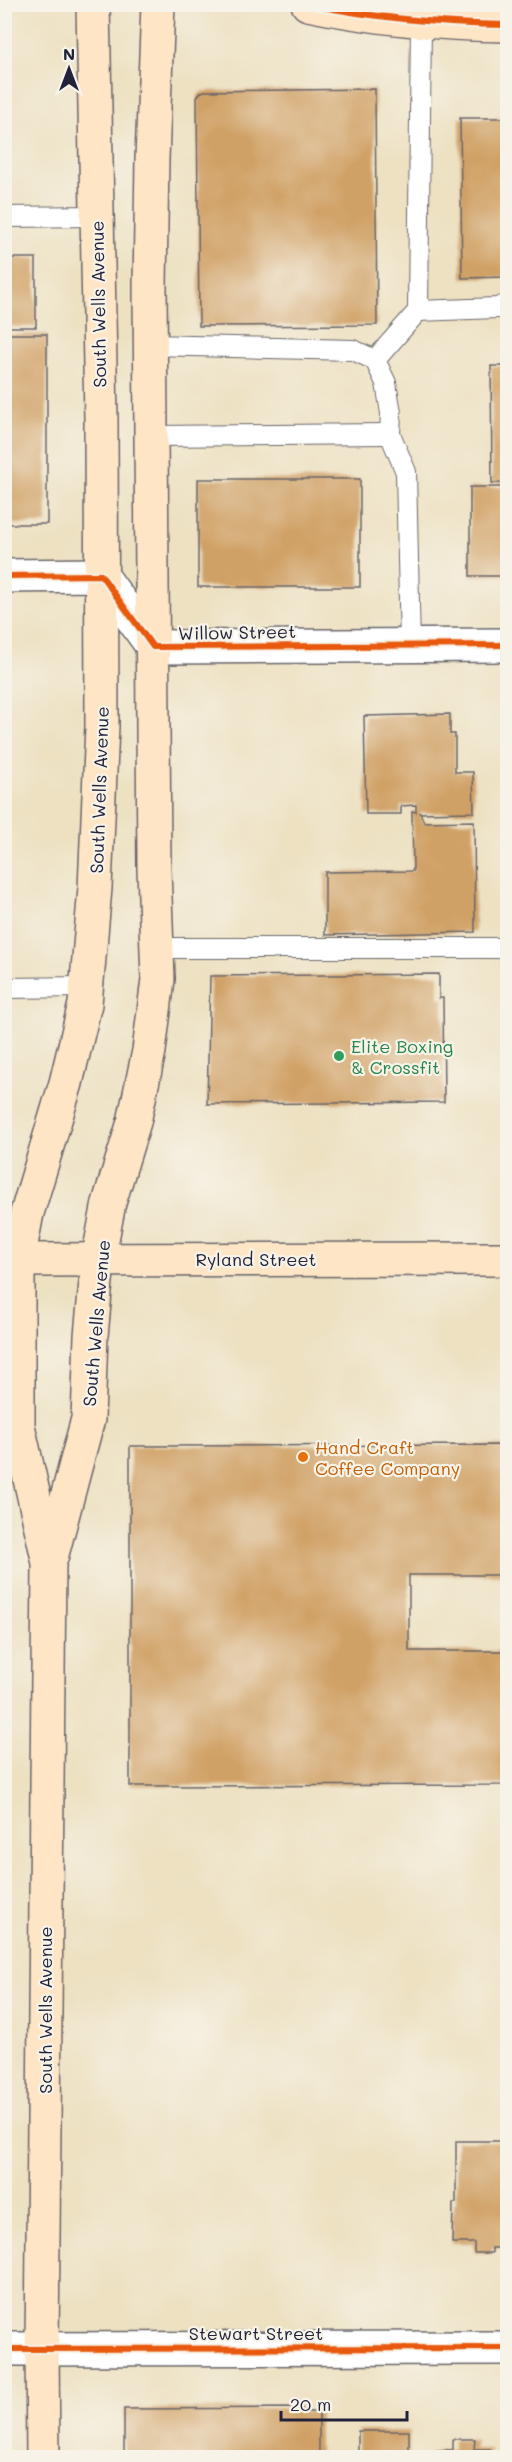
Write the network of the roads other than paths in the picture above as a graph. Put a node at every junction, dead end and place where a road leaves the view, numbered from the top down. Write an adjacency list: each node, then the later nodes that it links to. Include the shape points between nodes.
1 (93, 4): 6 (main road, South Wells Avenue)
2 (158, 4): 10 (main road, South Wells Avenue)
3 (308, 4): 4 (main road)
4 (421, 21): 5 (main road); 9 (lane)
5 (507, 25)
6 (96, 216): 7 (lane); 14 (main road, South Wells Avenue)
7 (4, 217)
8 (507, 304): 9 (lane, via 497,308)
9 (418, 311): 11 (lane)
10 (151, 345): 11 (lane, via 353,350); 13 (main road, South Wells Avenue)
11 (375, 360): 12 (lane, via 386,383)
12 (390, 434): 13 (lane); 16 (lane, via 406,472)
13 (152, 436): 18 (main road, South Wells Avenue)
14 (101, 575): 15 (street); 18 (street, Willow Street); 21 (main road, South Wells Avenue, via 102,726)
15 (4, 576)
16 (410, 645): 17 (street, Willow Street); 18 (street, Willow Street)
17 (507, 645)
18 (153, 647): 19 (main road, South Wells Avenue)
19 (157, 948): 20 (lane); 25 (main road, South Wells Avenue, via 158,979 149,1051)
20 (507, 948)
21 (87, 987): 22 (lane); 24 (main road, South Wells Avenue, via 66,1083)
22 (4, 988)
23 (507, 1259): 25 (main road, Ryland Street)
24 (11, 1260): 25 (main road, Ryland Street); 26 (main road, South Wells Avenue, via 18,1426)
25 (98, 1260): 26 (main road, South Wells Avenue, via 88,1419)
26 (50, 1563): 29 (main road, South Wells Avenue)
27 (507, 2348): 29 (street, Stewart Street)
28 (4, 2349): 29 (street, Stewart Street)
29 (42, 2349): 30 (main road, South Wells Avenue)
30 (43, 2457)

